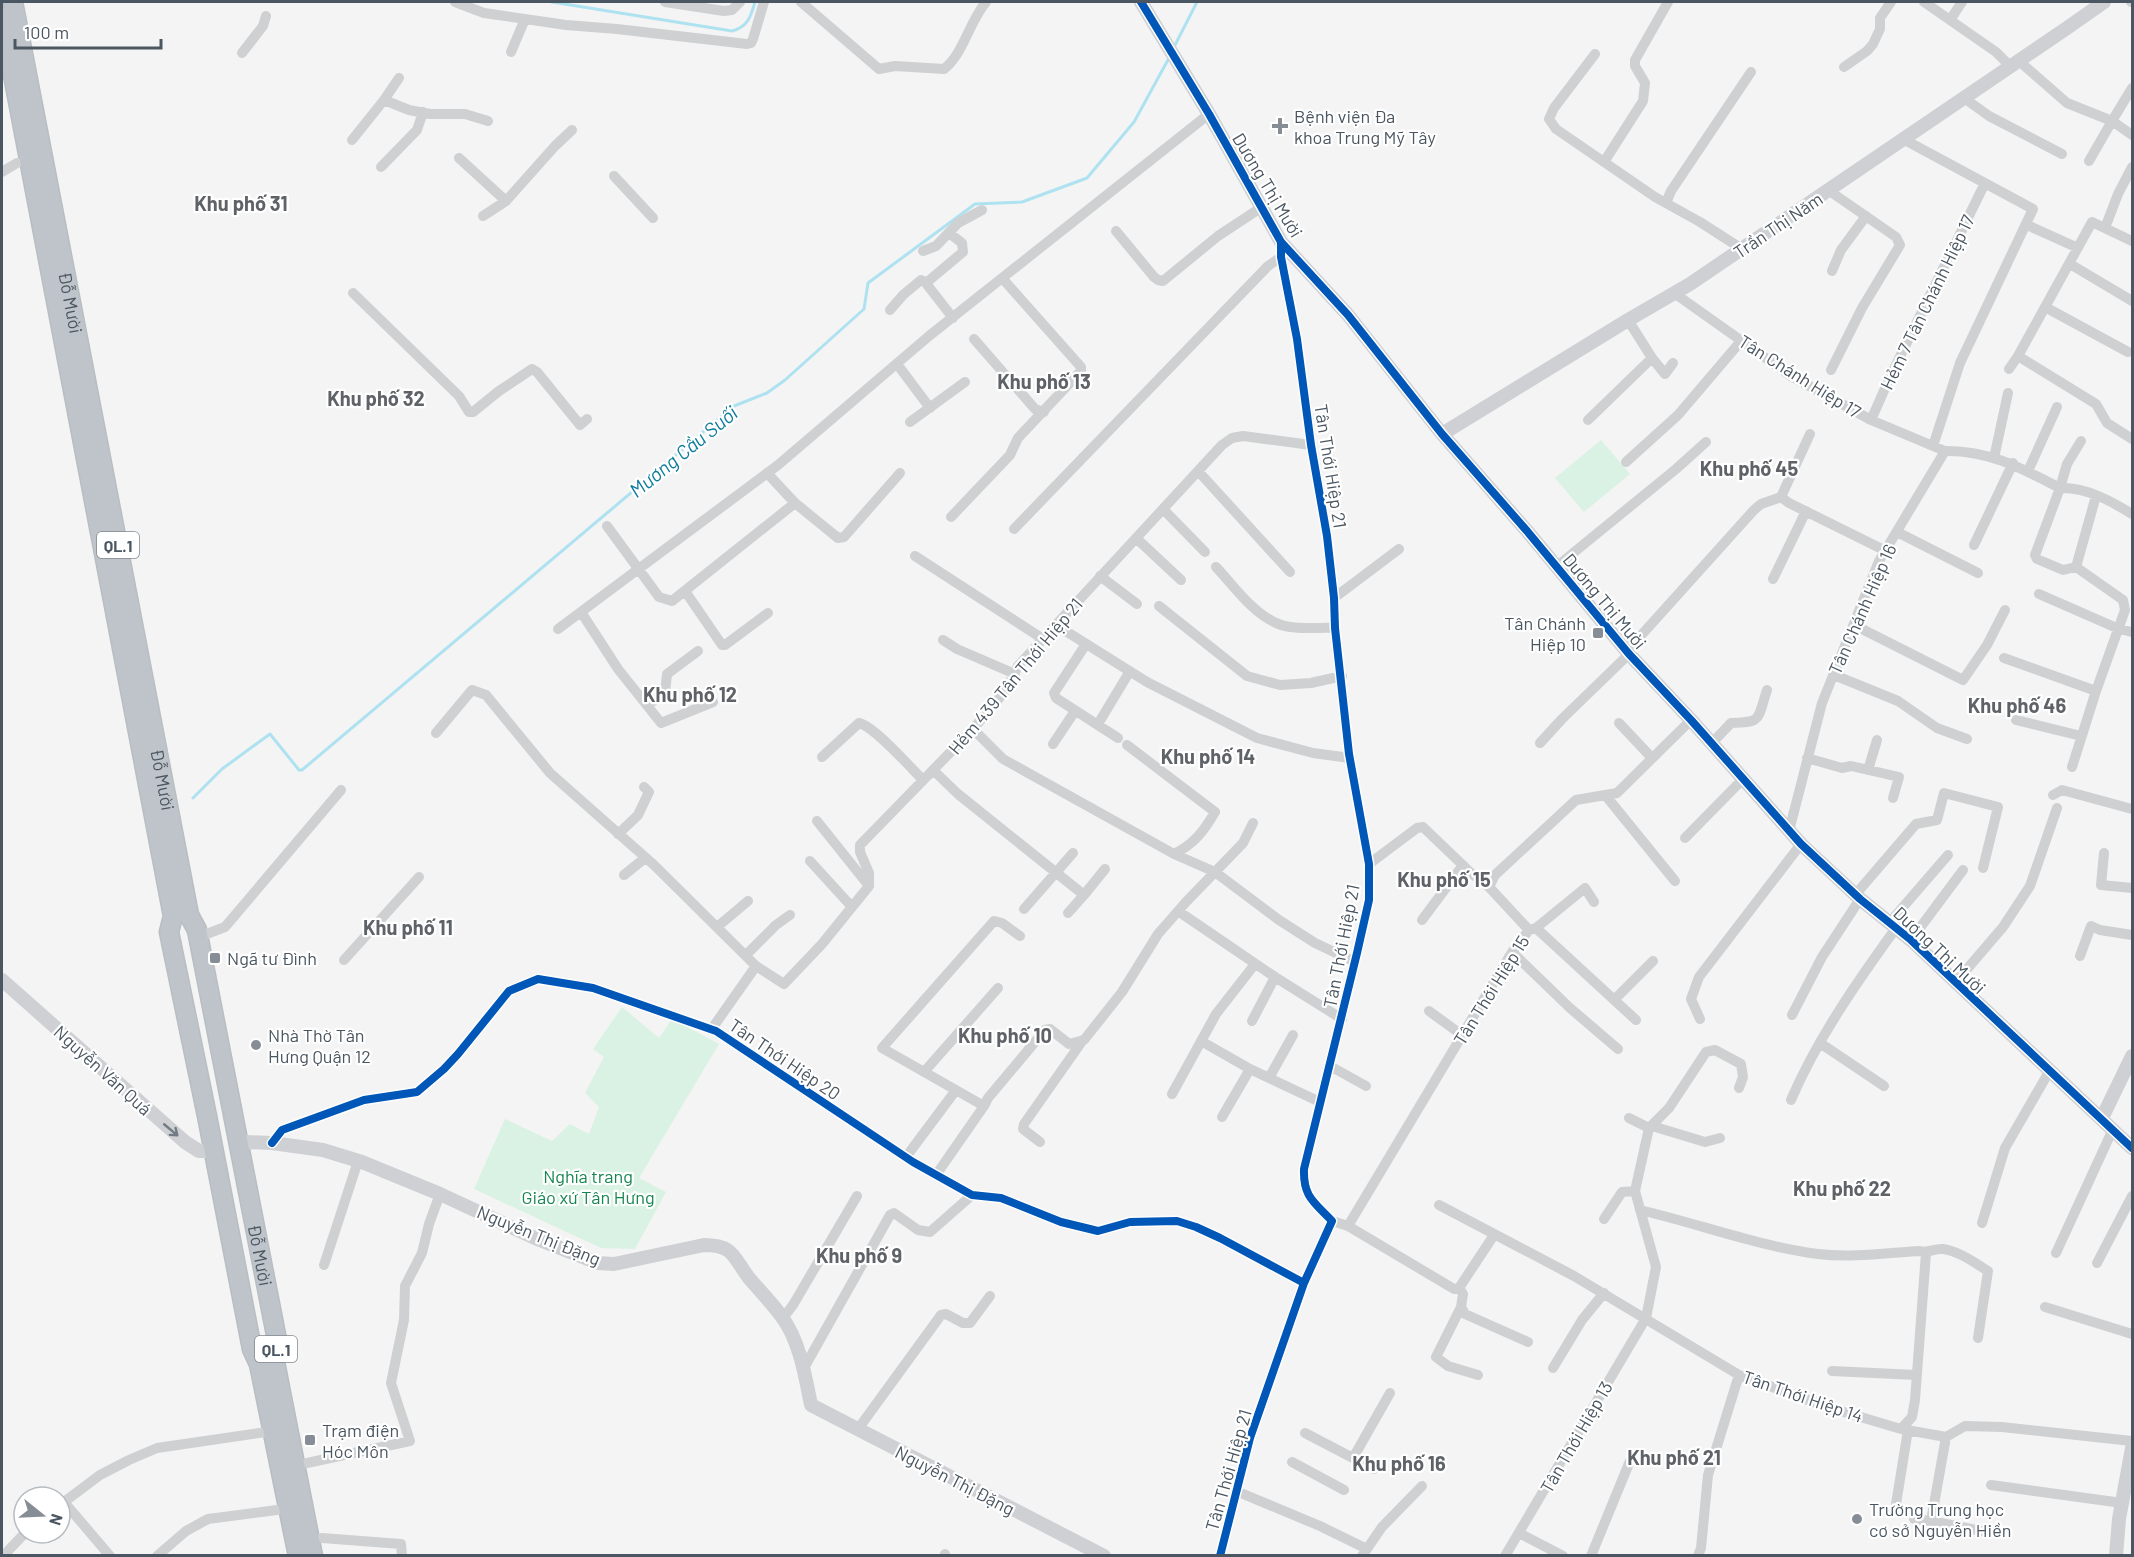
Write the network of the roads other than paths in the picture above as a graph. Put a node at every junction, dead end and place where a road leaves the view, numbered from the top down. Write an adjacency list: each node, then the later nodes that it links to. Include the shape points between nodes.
1 (14, 2): 281 (highway, Đỗ Mười / QL.1, via 189,915 198,930)
2 (25, 2): 232 (highway, Đỗ Mười / QL.1)
3 (454, 2): 17 (street, via 484,13)
4 (665, 2): 5 (street, via 724,11)
5 (740, 2)
6 (764, 2): 17 (street, via 753,39 747,44)
7 (801, 2): 8 (street, via 879,69 944,69 953,62)
8 (986, 2)
9 (1141, 2): 31 (street, Dương Thị Mười)
10 (1668, 2): 41 (street, via 1635,60 1645,82 1643,101)
11 (1891, 2): 23 (street, via 1880,18 1874,44)
12 (1924, 2): 18 (street)
13 (1962, 2): 18 (street)
14 (2104, 2): 22 (street, Trần Thị Năm)
15 (266, 16): 19 (street, via 263,26)
16 (2, 17): 110 (highway, Đỗ Mười / QL.1)
17 (525, 19): 20 (street)
18 (1950, 20): 22 (street)
19 (242, 52)
20 (511, 52)
21 (1595, 54): 41 (street, via 1549,119 1556,129)
22 (2015, 64): 28 (street, Trần Thị Năm); 33 (street, via 2067,103)
23 (1844, 67)
24 (1751, 72): 49 (street)
25 (399, 78): 29 (street)
26 (2, 83): 42 (highway, Đỗ Mười / QL.1)
27 (2133, 88): 33 (street)
28 (1964, 98): 36 (street, Trần Thị Năm); 38 (street, via 1989,116)
29 (384, 100): 30 (street); 37 (street)
30 (423, 112): 32 (street, via 465,114); 43 (street, via 417,130)
31 (1209, 114): 50 (street, Dương Thị Mười); 67 (street)
32 (488, 121)
33 (2112, 121): 35 (street); 40 (street)
34 (572, 130): 48 (street)
35 (2133, 135)
36 (1903, 139): 46 (street); 47 (street, Trần Thị Năm)
37 (352, 140)
38 (2062, 154)
39 (459, 158): 48 (street)
40 (2089, 161)
41 (1604, 162): 49 (street)
42 (9, 167): 110 (highway, Đỗ Mười / QL.1)
43 (381, 167)
44 (2132, 167): 56 (street)
45 (614, 176): 54 (street)
46 (1985, 183): 55 (street, via 2033,209); 92 (street, Hẻm 7 Tân Chánh Hiệp 17)
47 (1828, 190): 53 (street); 62 (street, Trần Thị Năm)
48 (506, 201): 52 (street)
49 (1666, 203): 62 (street)
50 (1262, 207): 57 (street, via 1218,236 1163,281 1154,277); 60 (street, Dương Thị Mười)
51 (982, 210): 58 (street, via 958,223)
52 (483, 216)
53 (1866, 216): 66 (street, via 1841,250); 84 (street, via 1896,237 1900,245)
54 (653, 218)
55 (2027, 225): 61 (street); 100 (street, via 1960,363)
56 (2105, 228): 59 (street); 61 (street, via 2092,222)
57 (1116, 231)
58 (949, 233): 63 (street, via 936,246); 68 (street, via 962,243 963,252)
59 (2132, 240)
60 (1281, 242): 64 (street, Tân Thới Hiệp 21); 94 (street, Dương Thị Mười, via 1348,315)
61 (2078, 248): 65 (street)
62 (1742, 249): 70 (street, Trần Thị Năm)
63 (923, 250)
64 (1281, 257): 99 (street, Tân Thới Hiệp 21); 119 (street, via 1268,266)
65 (2070, 264): 71 (street); 72 (street)
66 (1832, 271)
67 (1002, 278): 74 (street); 89 (street, via 1081,367)
68 (926, 283): 73 (street, via 921,280); 74 (street)
69 (353, 292): 90 (street, via 459,396 469,412 532,369 580,425)
70 (1674, 293): 75 (street, Trần Thị Năm); 77 (street, Tân Chánh Hiệp 17)
71 (2133, 301)
72 (2045, 307): 78 (street); 79 (street)
73 (890, 310)
74 (953, 318): 82 (street)
75 (1628, 320): 80 (street); 94 (street, Trần Thị Năm)
76 (974, 339): 89 (street, via 1035,409)
77 (1741, 341): 92 (street, Tân Chánh Hiệp 17, via 1791,376); 103 (street, via 1678,415)
78 (2128, 352)
79 (2018, 356): 83 (street); 96 (street, via 2096,404 2108,423)
80 (1652, 358): 81 (street, via 1665,374); 91 (street)
81 (1673, 363)
82 (897, 364): 88 (street); 107 (street)
83 (2009, 369)
84 (1831, 370)
85 (965, 382): 88 (street)
86 (2008, 393): 102 (street)
87 (2057, 407): 106 (street)
88 (930, 408): 93 (street)
89 (1044, 412): 117 (street, via 1018,438 1010,455)
90 (587, 419)
91 (1588, 420)
92 (1871, 420): 100 (street, Tân Chánh Hiệp 17)
93 (910, 422)
94 (1442, 434): 128 (street, Dương Thị Mười)
95 (1810, 434): 112 (street)
96 (2133, 439)
97 (2081, 441): 109 (street, via 2067,464)
98 (1706, 442): 128 (street)
99 (1311, 445): 105 (street, Hẻm 439 Tân Thới Hiệp 21, via 1232,438); 138 (street, Tân Thới Hiệp 21, via 1328,536)
100 (1933, 446): 101 (street)
101 (1946, 451): 102 (street); 120 (street, Tân Chánh Hiệp 16)
102 (1994, 458): 104 (street)
103 (1626, 462)
104 (2013, 463): 106 (street); 122 (street)
105 (1198, 471): 114 (street, Hẻm 439 Tân Thới Hiệp 21); 131 (street)
106 (2028, 471): 109 (street)
107 (767, 473): 113 (street); 130 (street)
108 (900, 473): 113 (street, via 844,537 838,538)
109 (2060, 488): 111 (street); 129 (street, via 2035,555 2063,570)
110 (87, 494): 285 (highway, Đỗ Mười / QL.1, via 173,916 169,932)
111 (2096, 496): 116 (street); 129 (street)
112 (1781, 497): 115 (street); 154 (street, via 1754,510)
113 (795, 503): 136 (street)
114 (1163, 509): 121 (street, Hẻm 439 Tân Thới Hiệp 21); 125 (street)
115 (1806, 511): 124 (street); 134 (street)
116 (2133, 514)
117 (951, 517)
118 (607, 526): 130 (street)
119 (1014, 530)
120 (1897, 532): 124 (street, Tân Chánh Hiệp 16); 132 (street)
121 (1136, 538): 133 (street, Hẻm 439 Tân Thới Hiệp 21); 135 (street)
122 (1974, 545)
123 (1399, 549): 138 (street)
124 (1886, 551): 145 (street, Tân Chánh Hiệp 16)
125 (1205, 552)
126 (915, 556): 150 (street)
127 (1216, 567): 146 (street, via 1260,613 1276,623)
128 (1556, 567): 154 (street, Dương Thị Mười)
129 (2076, 567): 148 (street, via 2123,600 2125,610)
130 (638, 570): 136 (street, via 665,600 672,601); 142 (street)
131 (1290, 572)
132 (1978, 573)
133 (1100, 576): 139 (street); 144 (street, Hẻm 439 Tân Thới Hiệp 21)
134 (1773, 579)
135 (1181, 580)
136 (685, 591): 143 (street, via 722,645)
137 (2039, 594): 148 (street)
138 (1334, 598): 146 (street, Tân Thới Hiệp 21)
139 (1137, 604)
140 (1159, 606): 159 (street, via 1247,676 1280,685)
141 (2004, 610): 145 (street, via 1964,680)
142 (581, 612): 147 (street); 163 (street)
143 (768, 613)
144 (1056, 625): 150 (street, Hẻm 439 Tân Thới Hiệp 21); 152 (street)
145 (1854, 625): 158 (street, Tân Chánh Hiệp 16)
146 (1335, 628): 159 (street, Tân Thới Hiệp 21)
147 (558, 629)
148 (2119, 629): 149 (street); 161 (street)
149 (2133, 632)
150 (1043, 639): 157 (street, Hẻm 439 Tân Thới Hiệp 21)
151 (943, 640): 157 (street)
152 (1086, 644): 156 (street); 164 (street, via 1054,693)
153 (698, 651): 163 (street, via 668,674 665,693)
154 (1628, 653): 165 (street, Dương Thị Mười); 174 (street)
155 (2004, 658): 161 (street)
156 (1130, 671): 168 (street); 178 (street, via 1257,738)
157 (1015, 674): 169 (street, Hẻm 439 Tân Thới Hiệp 21)
158 (1834, 675): 172 (street, via 1898,701 1937,728); 180 (street, Tân Chánh Hiệp 16)
159 (1342, 676): 178 (street, Tân Thới Hiệp 21)
160 (1767, 690): 176 (street, via 1758,718 1731,723)
161 (2096, 691): 171 (street)
162 (713, 702): 163 (street, via 661,723)
163 (647, 705)
164 (1076, 711): 168 (street); 175 (street)
165 (1691, 720): 176 (street, Dương Thị Mười); 179 (street)
166 (2016, 720): 171 (street)
167 (1619, 723): 179 (street)
168 (1098, 724): 201 (street, via 1215,812 1202,834)
169 (973, 729): 182 (street, Hẻm 439 Tân Thới Hiệp 21); 201 (street, via 1003,759)
170 (436, 733): 196 (street, via 472,690 486,695 550,773)
171 (2081, 736): 181 (street)
172 (1967, 739)
173 (1877, 740): 183 (street)
174 (1540, 743)
175 (1053, 744)
176 (1711, 744): 184 (street, Dương Thị Mười)
177 (822, 757): 185 (street, via 863,723)
178 (1350, 758): 205 (street, Tân Thới Hiệp 21)
179 (1652, 758): 189 (street, via 1617,793)
180 (1807, 758): 183 (street, via 1842,768); 195 (street, Tân Chánh Hiệp 16)
181 (2072, 767)
182 (933, 770): 185 (street, Hẻm 439 Tân Thới Hiệp 21); 210 (street)
183 (1868, 770): 190 (street, via 1899,777)
184 (1743, 779): 195 (street, Dương Thị Mười); 197 (street)
185 (923, 780): 215 (street, Hẻm 439 Tân Thới Hiệp 21, via 860,845)
186 (644, 787): 196 (street, via 649,792 638,815)
187 (341, 790): 232 (street, via 225,927)
188 (2053, 795): 192 (street, via 2061,790)
189 (1606, 796): 214 (street); 216 (street, via 1576,800 1495,875)
190 (1893, 798)
191 (2057, 808): 245 (street, via 2030,886 2003,927)
192 (2133, 809)
193 (817, 821): 215 (street)
194 (1253, 823): 211 (street, via 1243,843)
195 (1790, 831): 198 (street, Dương Thị Mười)
196 (618, 834): 203 (street)
197 (1685, 838)
198 (1801, 844): 219 (street, Dương Thị Mười); 251 (street, via 1699,977 1691,999)
199 (1073, 853): 210 (street)
200 (2104, 853): 217 (street, via 2101,885)
201 (1174, 854): 211 (street)
202 (1948, 855): 228 (street)
203 (645, 858): 212 (street); 229 (street)
204 (810, 861): 222 (street)
205 (1369, 864): 206 (street, Tân Thới Hiệp 15, via 1423,827); 240 (street, Tân Thới Hiệp 21, via 1369,900)
206 (1463, 865): 216 (street, Tân Thới Hiệp 15); 227 (street)
207 (1983, 868): 219 (street, via 1998,807 1944,793 1937,820 1916,824)
208 (1105, 869): 218 (street)
209 (1963, 870): 234 (street)
210 (1056, 872): 218 (street); 223 (street)
211 (1215, 872): 224 (street); 240 (street, via 1306,937)
212 (624, 875)
213 (419, 877): 238 (street)
214 (1675, 881)
215 (869, 886): 222 (street)
216 (1489, 887): 230 (street, Tân Thới Hiệp 15)
217 (2133, 888)
218 (1084, 895): 225 (street)
219 (1858, 897): 228 (street, Dương Thị Mười); 249 (street)
220 (748, 901): 229 (street)
221 (1594, 902): 230 (street, via 1585,888)
222 (852, 907): 242 (street, via 784,984)
223 (1024, 909)
224 (1178, 911): 241 (street); 257 (street)
225 (1068, 913)
226 (790, 915): 236 (street)
227 (1422, 920)
228 (1893, 925): 234 (street, Dương Thị Mười); 259 (street)
229 (717, 927): 236 (street)
230 (1533, 929): 235 (street, Tân Thới Hiệp 15); 247 (street)
231 (2133, 934): 237 (street, via 2091,926)
232 (204, 935): 281 (highway, Đỗ Mười / QL.1)
233 (1020, 936): 265 (street, via 994,921 882,1048)
234 (1911, 940): 245 (street, Dương Thị Mười)
235 (1512, 952): 256 (street, Tân Thới Hiệp 15); 260 (street)
236 (746, 955): 242 (street)
237 (2080, 956)
238 (344, 960)
239 (1653, 961): 247 (street)
240 (1355, 962): 250 (street, Tân Thới Hiệp 21)
241 (1255, 963): 243 (street); 258 (street, via 1216,1014)
242 (756, 966): 254 (street)
243 (1275, 976): 250 (street); 253 (street)
244 (2, 980): 285 (street, Nguyễn Văn Quá, one-way to 285, via 185,1142 199,1151)
245 (1955, 983): 264 (street, Dương Thị Mười)
246 (998, 988): 265 (street)
247 (1614, 1000): 252 (street)
248 (1429, 1011): 256 (street)
249 (1792, 1015)
250 (1342, 1019): 262 (street, Tân Thới Hiệp 21)
251 (1700, 1019)
252 (1636, 1020)
253 (1252, 1021)
254 (711, 1030): 283 (street, Tân Thới Hiệp 20, via 593,988 538,979 508,991 451,1062 417,1092 364,1100 282,1130); 286 (street, Tân Thới Hiệp 20)
255 (1293, 1035): 266 (street)
256 (1462, 1035): 299 (street, Tân Thới Hiệp 15)
257 (1084, 1040): 274 (street, via 1069,1044 1050,1029 1045,1030); 282 (street, via 1024,1124 1023,1129)
258 (1201, 1041): 263 (street); 271 (street)
259 (1820, 1043): 268 (street); 272 (street)
260 (1618, 1049)
261 (2133, 1056): 277 (street)
262 (1330, 1066): 267 (street); 273 (street, Tân Thới Hiệp 21)
263 (1250, 1069): 266 (street); 275 (street)
264 (2050, 1070): 277 (street, Dương Thị Mười); 298 (street, via 2005,1148)
265 (924, 1072): 270 (street)
266 (1269, 1078): 273 (street)
267 (1366, 1086)
268 (1884, 1086)
269 (1739, 1088): 278 (street, via 1743,1077 1741,1064 1715,1050 1706,1052 1669,1108)
270 (956, 1090): 274 (street); 286 (street)
271 (1172, 1094)
272 (1791, 1100)
273 (1320, 1102): 297 (street, Tân Thới Hiệp 21, via 1304,1169 1304,1186 1310,1199)
274 (984, 1106): 288 (street)
275 (1222, 1117)
276 (1629, 1118): 278 (street)
277 (2102, 1118): 279 (street, Dương Thị Mười)
278 (1651, 1127): 280 (street, via 1705,1142); 289 (street)
279 (2113, 1129): 284 (street, Dương Thị Mười); 302 (street)
280 (1720, 1138)
281 (241, 1142): 283 (street, Nguyễn Thị Đặng); 333 (highway, Đỗ Mười / QL.1); 356 (highway, Đỗ Mười / QL.1, via 278,1345 274,1358)
282 (1040, 1142)
283 (272, 1143): 287 (street, Nguyễn Thị Đặng, via 323,1150)
284 (2133, 1148)
285 (211, 1151): 325 (highway, Đỗ Mười / QL.1, via 252,1349 259,1364)
286 (906, 1157): 288 (street, Tân Thới Hiệp 20)
287 (358, 1161): 290 (street, Nguyễn Thị Đặng); 304 (street)
288 (936, 1175): 291 (street, Tân Thới Hiệp 20)
289 (1635, 1191): 295 (street, Tân Thới Hiệp 13); 296 (street, via 1622,1192)
290 (440, 1194): 311 (street, Nguyễn Thị Đặng, via 598,1263 614,1264 718,1245 732,1252); 333 (street, via 422,1253 405,1286 404,1320 391,1383 410,1441)
291 (972, 1195): 305 (street, Tân Thới Hiệp 20, via 1001,1198 1061,1222 1098,1231 1130,1222 1178,1221 1220,1238); 316 (street, via 930,1232 890,1215)
292 (857, 1196): 311 (street)
293 (2133, 1196): 303 (street)
294 (1439, 1205): 300 (street, Tân Thới Hiệp 14)
295 (1640, 1210): 301 (street, via 1754,1242 1820,1254); 312 (street, Tân Thới Hiệp 13, via 1656,1267)
296 (1604, 1219)
297 (1332, 1221): 299 (street); 305 (street, Tân Thới Hiệp 21)
298 (1982, 1223)
299 (1348, 1226): 306 (street, via 1454,1289)
300 (1494, 1235): 306 (street); 307 (street, Tân Thới Hiệp 14)
301 (1926, 1253): 314 (street, via 1942,1249 1988,1271); 320 (street)
302 (2056, 1253)
303 (2097, 1263)
304 (324, 1265)
305 (1304, 1283): 337 (street, Tân Thới Hiệp 21, via 1250,1438)
306 (1459, 1288): 309 (street, via 1463,1294)
307 (1604, 1293): 312 (street, Tân Thới Hiệp 14); 317 (street, via 1582,1320)
308 (990, 1296): 323 (street, via 970,1323 941,1315)
309 (1461, 1307): 315 (street, via 1465,1314); 321 (street, via 1436,1357 1448,1366)
310 (2045, 1307): 313 (street)
311 (783, 1318): 316 (street, Nguyễn Thị Đặng)
312 (1646, 1318): 319 (street, Tân Thới Hiệp 14); 347 (street, Tân Thới Hiệp 13)
313 (2133, 1334)
314 (1978, 1338)
315 (1528, 1342)
316 (804, 1368): 323 (street, Nguyễn Thị Đặng, via 811,1405)
317 (1553, 1368)
318 (1832, 1371): 320 (street)
319 (1739, 1375): 324 (street, Tân Thới Hiệp 14, via 1827,1407); 363 (street, via 1708,1475)
320 (1916, 1375): 324 (street, via 1912,1418)
321 (1478, 1376)
322 (1390, 1393): 330 (street)
323 (858, 1429): 358 (street, Nguyễn Thị Đặng)
324 (1905, 1429): 327 (street, Tân Thới Hiệp 14); 341 (street)
325 (268, 1432): 339 (street, via 157,1448 100,1475); 342 (highway, Đỗ Mười / QL.1); 355 (highway, Đỗ Mười / QL.1)
326 (1305, 1433): 330 (street)
327 (1946, 1437): 328 (street, via 1965,1426); 345 (street)
328 (2133, 1442)
329 (2133, 1448): 340 (street)
330 (1353, 1458): 334 (street)
331 (1630, 1461): 362 (street)
332 (1292, 1462): 338 (street)
333 (307, 1463): 349 (highway, Đỗ Mười / QL.1)
334 (1374, 1469)
335 (1991, 1485): 340 (street)
336 (1422, 1486): 350 (street, via 1382,1527)
337 (1236, 1491): 350 (street, via 1320,1526); 359 (street, Tân Thới Hiệp 21)
338 (1344, 1491)
339 (72, 1496)
340 (2122, 1503): 364 (street)
341 (1896, 1504)
342 (278, 1510): 353 (street, via 208,1520 186,1531); 354 (highway, Đỗ Mười / QL.1)
343 (72, 1514): 352 (street)
344 (1914, 1519): 345 (street)
345 (1931, 1521): 346 (street)
346 (1987, 1532)
347 (1519, 1533): 360 (street, Tân Thới Hiệp 13); 361 (street)
348 (14, 1545): 351 (street)
349 (323, 1547): 357 (street, via 401,1544)
350 (1365, 1552)
351 (3, 1556)
352 (110, 1556)
353 (157, 1556)
354 (286, 1556)
355 (298, 1556)
356 (313, 1556)
357 (402, 1556)
358 (1104, 1556)
359 (1220, 1556)
360 (1505, 1556)
361 (1563, 1556)
362 (1591, 1556)
363 (1698, 1556)
364 (2116, 1556)

